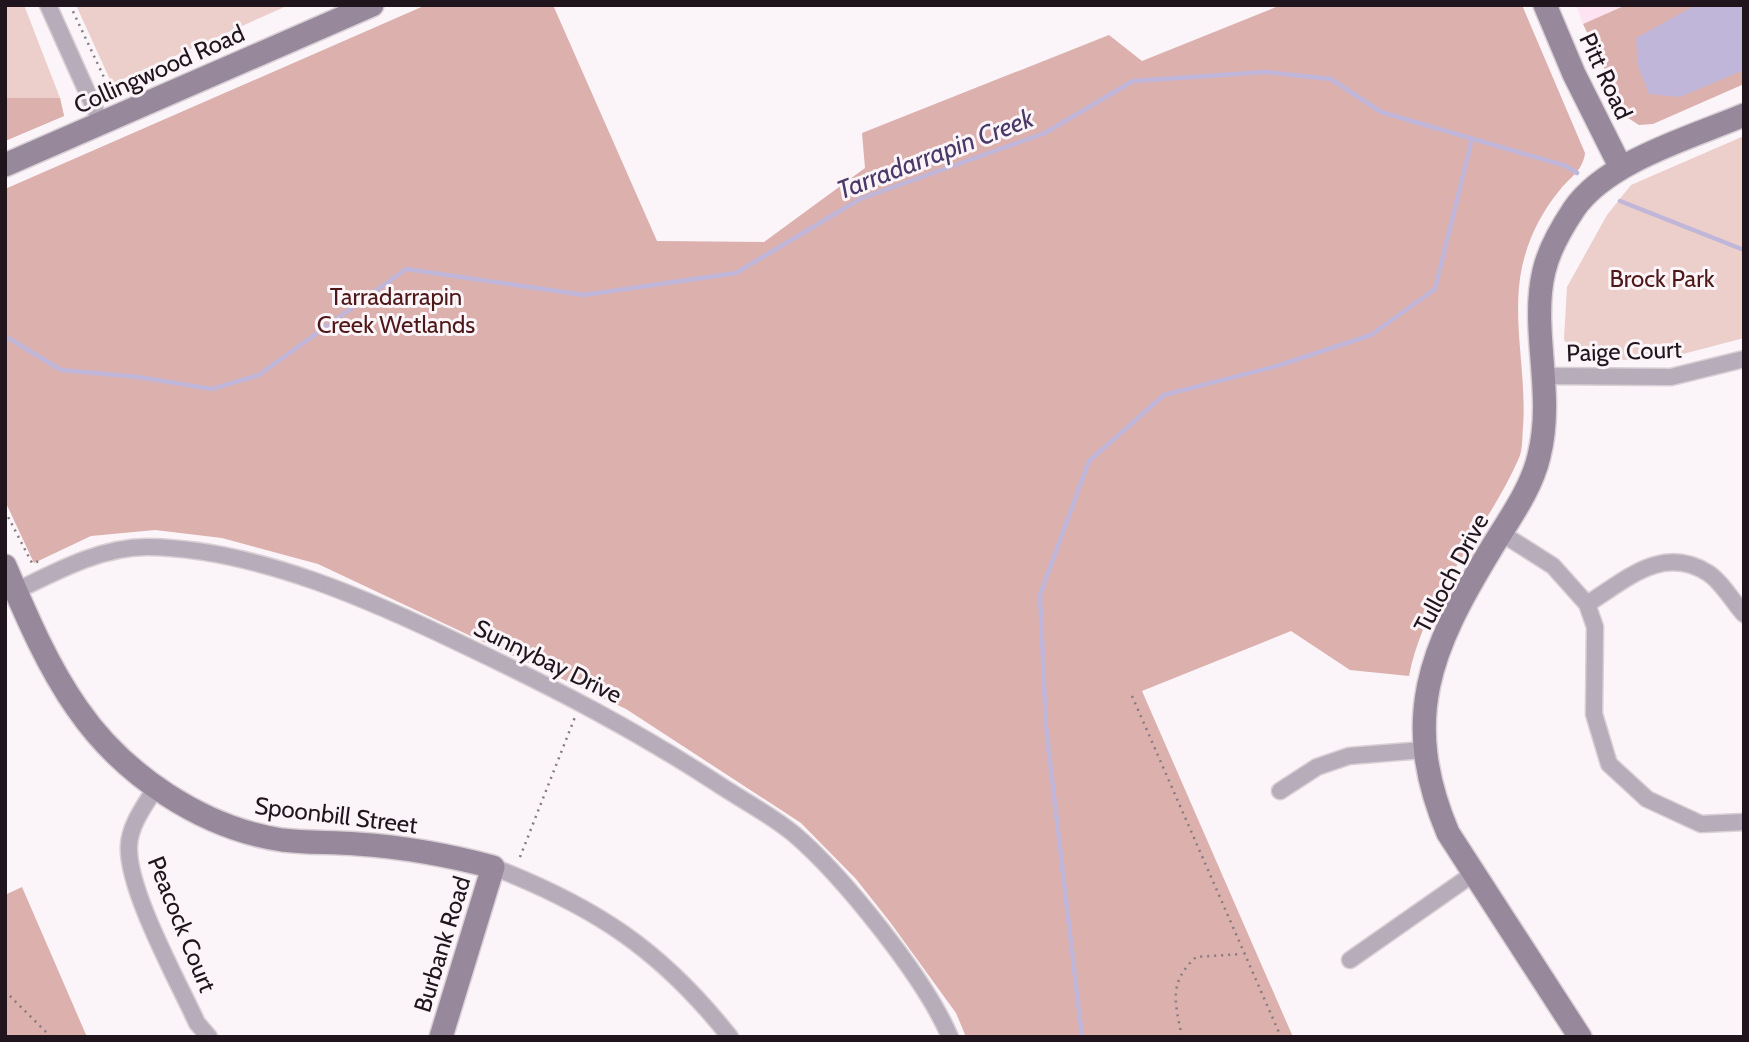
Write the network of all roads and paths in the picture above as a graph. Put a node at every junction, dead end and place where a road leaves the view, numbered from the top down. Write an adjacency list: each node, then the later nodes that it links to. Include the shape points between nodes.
1 (48, 5): 7 (street)
2 (70, 5): 5 (path)
3 (372, 5): 7 (street, Collingwood Road)
4 (1545, 5): 9 (street, Pitt Road)
5 (109, 88)
6 (1744, 115): 9 (street, Tulloch Drive)
7 (101, 123): 8 (street, Collingwood Road)
8 (5, 165)
9 (1621, 168): 11 (street, Tulloch Drive, via 1576,206 1544,271 1541,309)
10 (1744, 359): 11 (street, Paige Court, via 1671,377)
11 (1546, 376): 13 (street, Tulloch Drive, via 1546,420 1532,481)
12 (5, 511): 14 (path, via 32,563)
13 (1501, 533): 17 (street, via 1553,566); 21 (street, Tulloch Drive, via 1443,634 1426,688)
14 (44, 560)
15 (5, 566): 16 (street, Spoonbill Street)
16 (16, 591): 20 (street, Sunnybay Drive, via 100,554 147,547 219,556 311,578 421,624); 22 (street, Spoonbill Street, via 48,660 78,709 100,738)
17 (1587, 604): 18 (street, via 1657,562 1684,562 1710,574); 24 (street, via 1595,627 1594,714 1609,764 1647,799 1701,824)
18 (1744, 614)
19 (1132, 696): 28 (path)
20 (582, 702): 25 (path); 35 (street, Sunnybay Drive, via 621,722 793,834 846,888 885,938)
21 (1423, 750): 23 (street, via 1349,756 1317,767); 27 (street, Tulloch Drive, via 1438,808)
22 (156, 787): 26 (street, Spoonbill Street, via 204,815 258,835 391,847); 32 (street, Peacock Court, via 135,822 129,845 132,873 197,1023)
23 (1280, 792)
24 (1744, 822)
25 (520, 857)
26 (493, 867): 33 (street, Burbank Road); 34 (street, Spoonbill Street, via 548,888 636,941 665,964)
27 (1473, 874): 29 (street); 38 (street, Tulloch Drive)
28 (1242, 954): 36 (path, via 1196,957 1182,971 1174,997); 37 (path)
29 (1350, 960)
30 (5, 991): 31 (path)
31 (51, 1037)
32 (209, 1037)
33 (441, 1037)
34 (730, 1037)
35 (950, 1037)
36 (1182, 1037)
37 (1281, 1037)
38 (1580, 1037)

